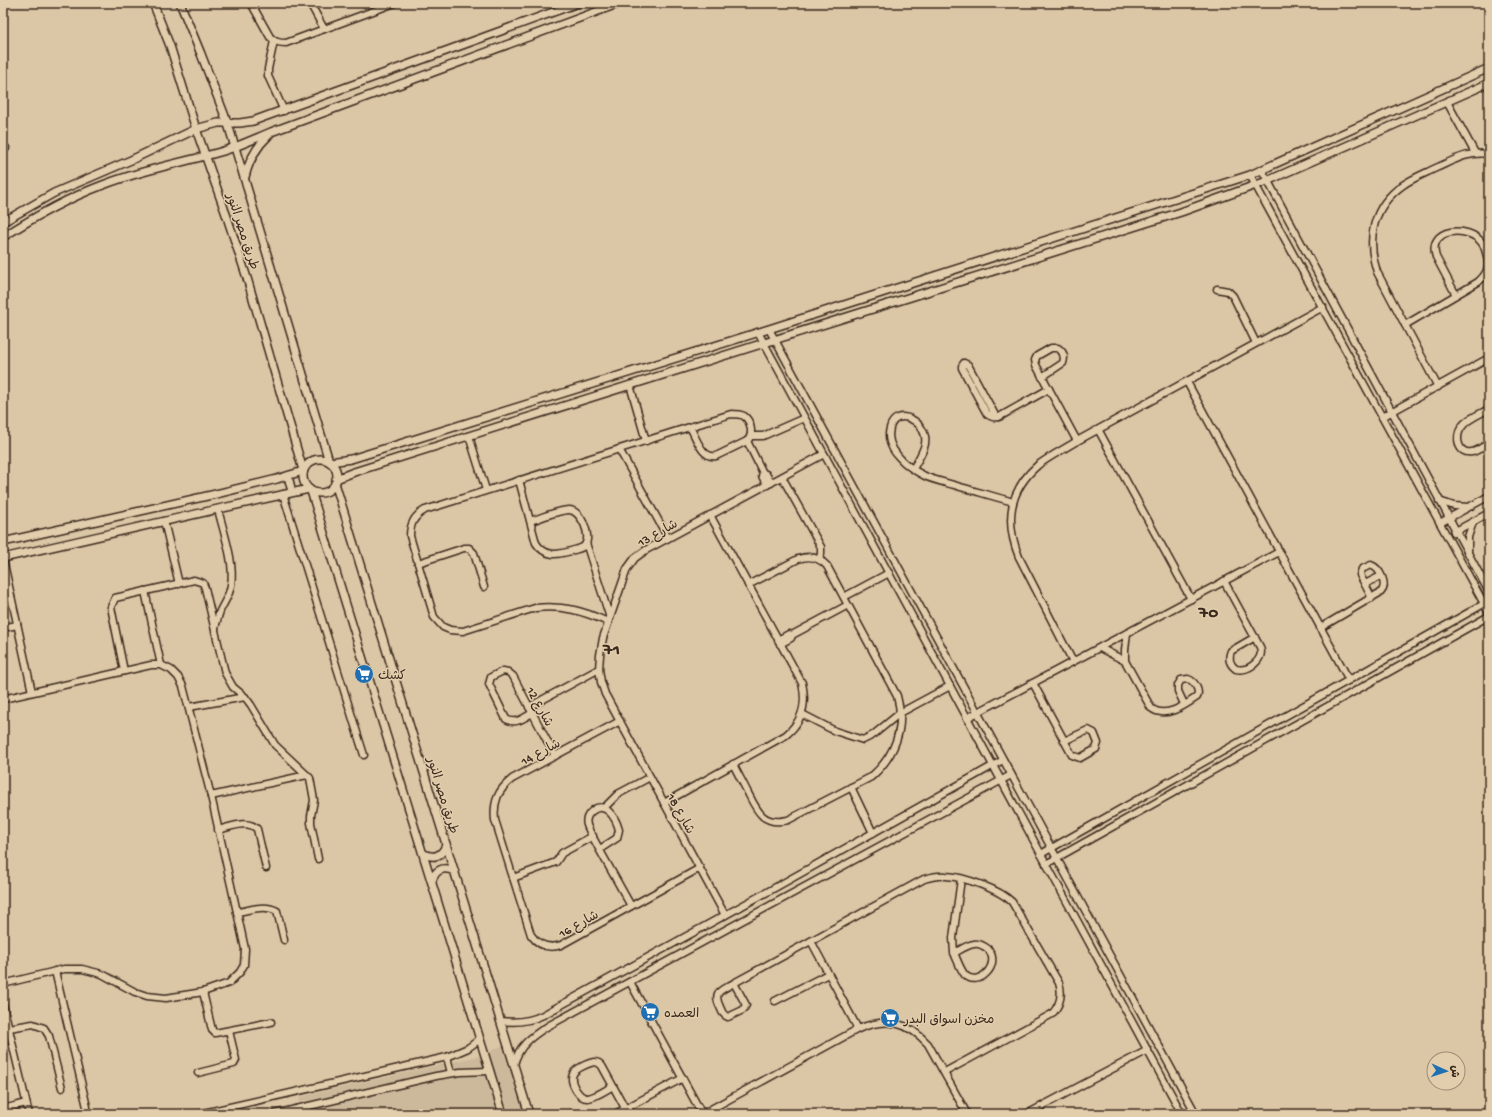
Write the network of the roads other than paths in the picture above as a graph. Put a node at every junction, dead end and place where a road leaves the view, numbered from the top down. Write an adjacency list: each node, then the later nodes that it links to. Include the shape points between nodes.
1 (153, 3): 15 (street, طريق مصر النور, via 170,46)
2 (180, 3): 14 (street, طريق مصر النور)
3 (251, 3): 9 (street)
4 (310, 3): 8 (street)
5 (395, 3): 8 (street)
6 (578, 3): 13 (street)
7 (620, 3): 16 (street)
8 (324, 29): 9 (street, via 286,43)
9 (274, 41): 13 (street, via 268,76)
10 (1489, 68): 21 (street)
11 (1489, 83): 12 (street)
12 (1447, 102): 18 (street); 24 (street)
13 (284, 111): 14 (street, via 253,121)
14 (228, 124): 15 (street, via 214,124); 17 (street, طريق مصر النور)
15 (196, 129): 20 (street, طريق مصر النور); 26 (street, via 54,193)
16 (271, 132): 17 (street); 23 (street, via 254,152)
17 (235, 147): 20 (street); 23 (street, طريق مصر النور)
18 (1475, 154): 19 (street); 31 (street, via 1453,160 1405,184 1387,199 1375,222 1373,260)
19 (1489, 154)
20 (206, 155): 27 (street, via 135,174 80,194 30,220); 61 (street, طريق مصر النور, via 247,278)
21 (1262, 170): 22 (street); 24 (street)
22 (1250, 175): 25 (street); 32 (street)
23 (244, 179): 59 (street, طريق مصر النور)
24 (1267, 181): 25 (street); 44 (street)
25 (1256, 186): 30 (street); 34 (street, via 1181,212)
26 (3, 222)
27 (3, 238)
28 (1217, 289): 36 (street, via 1228,291 1233,296)
29 (1456, 295): 29 (street, via 1434,251 1434,244 1438,238 1447,232 1469,233 1476,237 1485,248 1488,262 1488,270 1484,277); 31 (street)
30 (1323, 307): 36 (street); 47 (street)
31 (1405, 326): 41 (street)
32 (769, 329): 33 (street); 34 (street)
33 (758, 332): 35 (street); 58 (street)
34 (775, 339): 35 (street); 135 (street)
35 (764, 343): 40 (street); 46 (street)
36 (1256, 343): 39 (street)
37 (1489, 358): 41 (street)
38 (1042, 377): 38 (street, via 1035,358 1051,348 1058,348 1064,356 1063,364); 42 (street)
39 (1187, 382): 49 (street); 89 (street)
40 (630, 385): 50 (street); 52 (street)
41 (1438, 387): 44 (street)
42 (1049, 390): 45 (street); 54 (street)
43 (1489, 409): 55 (street, via 1464,424 1457,439 1459,446 1468,452)
44 (1392, 412): 47 (street); 73 (street)
45 (996, 417): 45 (street, via 968,365 963,364 962,368 987,414)
46 (804, 418): 51 (street, via 763,436); 57 (street)
47 (1382, 418): 83 (street)
48 (690, 427): 51 (street, via 731,414 740,414 746,418); 52 (street); 53 (street, via 709,456 716,456)
49 (1099, 431): 54 (street); 105 (street)
50 (469, 436): 62 (street); 69 (street)
51 (752, 436): 53 (street)
52 (646, 441): 56 (street)
53 (747, 441): 67 (street)
54 (1077, 441): 74 (street, via 1048,458 1031,472)
55 (1489, 443)
56 (619, 449): 65 (street); 86 (street)
57 (824, 454): 64 (street, شارع 13); 94 (street)
58 (351, 459): 59 (street); 62 (street, via 350,465)
59 (329, 462): 61 (street, via 320,458 312,460); 66 (street, via 336,469)
60 (913, 469): 60 (street, via 891,445 890,426 904,417 919,424 925,439 923,450); 74 (street, via 929,478)
61 (303, 470): 63 (street); 68 (street, via 303,481)
62 (354, 472): 66 (street)
63 (288, 476): 70 (street); 87 (street)
64 (782, 476): 67 (street, شارع 13); 92 (street, via 820,547)
65 (519, 480): 69 (street); 81 (street)
66 (336, 481): 68 (street, via 333,487 325,492); 160 (street, طريق مصر النور)
67 (769, 484): 78 (street, شارع 13)
68 (310, 490): 70 (street); 163 (street)
69 (486, 490): 93 (street, via 425,510 415,517 410,536)
70 (292, 492): 71 (street)
71 (283, 494): 76 (street); 143 (street)
72 (1489, 496): 75 (street)
73 (1439, 501): 75 (street, via 1454,506); 79 (street)
74 (1013, 502): 120 (street, via 1011,524 1019,557)
75 (1470, 507): 79 (street)
76 (218, 508): 80 (street); 113 (street, via 232,575 228,597 220,611)
77 (1489, 514): 82 (street)
78 (710, 516): 86 (street, شارع 13); 99 (street)
79 (1449, 518): 83 (street); 84 (street)
80 (164, 521): 91 (street); 97 (street)
81 (530, 521): 88 (street, via 536,543 548,554 581,548); 88 (street, via 574,511 581,517 587,536)
82 (1474, 522): 84 (street); 90 (street, via 1468,537)
83 (1440, 523): 85 (street)
84 (1456, 531): 85 (street); 90 (street)
85 (1447, 536): 106 (street)
86 (668, 538): 109 (street, شارع 13, via 640,554 630,563)
87 (3, 542)
88 (586, 543): 109 (street)
89 (1278, 552): 96 (street); 112 (street)
90 (1468, 554): 102 (street)
91 (3, 559): 110 (street)
92 (819, 559): 99 (street, via 798,559); 103 (street, via 827,566)
93 (418, 563): 100 (street, via 469,548 474,553); 109 (street, via 434,617 450,630 463,631 535,608 546,607 580,610)
94 (889, 573): 103 (street); 127 (street)
95 (1381, 576): 98 (street); 98 (street, via 1376,567 1362,569 1360,573); 104 (street, via 1384,588)
96 (1224, 581): 105 (street); 115 (street)
97 (179, 584): 101 (street); 113 (street, via 197,580 203,583)
98 (1365, 584): 104 (street)
99 (748, 585): 116 (street)
100 (484, 587)
101 (145, 591): 122 (street); 124 (street, via 118,597 112,604)
102 (1489, 592)
103 (844, 597): 107 (street)
104 (1372, 598): 112 (street)
105 (1191, 599): 114 (street)
106 (1487, 603): 108 (street); 118 (street)
107 (848, 605): 116 (street, via 792,635 791,638); 137 (street, via 897,696)
108 (1489, 615): 121 (street)
109 (609, 621): 123 (street, شارع 13, via 600,655)
110 (17, 625): 111 (street); 128 (street)
111 (3, 628)
112 (1320, 628): 125 (street)
113 (214, 631): 129 (street, via 225,673 233,687)
114 (1126, 633): 117 (street); 119 (street)
115 (1255, 637): 115 (street, via 1261,650 1260,659 1244,669 1236,669 1230,663 1229,654)
116 (779, 642): 138 (street, via 802,683 805,704)
117 (1100, 648): 119 (street); 120 (street)
118 (1399, 652): 121 (street); 125 (street)
119 (1125, 661): 131 (street, via 1148,705 1154,711 1165,713)
120 (1073, 662): 126 (street)
121 (1405, 663): 139 (street)
122 (161, 665): 124 (street); 133 (street, via 178,677)
123 (599, 670): 134 (street); 141 (street, شارع 13, via 603,688)
124 (124, 671): 128 (street)
125 (1349, 680): 132 (street)
126 (1033, 683): 135 (street); 142 (street)
127 (950, 686): 137 (street); 140 (street)
128 (32, 692): 130 (street)
129 (245, 697): 133 (street); 148 (street, via 274,745)
130 (3, 699)
131 (1184, 704)
132 (1304, 705): 139 (street); 161 (street)
133 (189, 707): 153 (street)
134 (529, 707): 136 (street, شارع 12); 136 (street, شارع 12, via 513,676 503,671 493,676 489,682 506,719 515,722)
135 (978, 712): 140 (street); 145 (street)
136 (532, 713): 144 (street, شارع 12)
137 (900, 713): 138 (street, via 863,740 835,731); 152 (street, via 897,741 886,762 871,777)
138 (802, 714): 146 (street, via 786,735)
139 (1310, 716): 165 (street)
140 (967, 718): 147 (street)
141 (620, 721): 144 (street, شارع 14); 150 (street, شارع 18)
142 (1064, 741): 142 (street, via 1072,755 1080,758 1096,749 1098,742 1094,733 1088,730)
143 (364, 755)
144 (555, 756): 156 (street, شارع 14, via 504,785 495,801)
145 (1003, 760): 147 (street); 149 (street)
146 (733, 764): 152 (street, via 758,812 769,820 788,820); 154 (street)
147 (993, 765): 151 (street); 158 (street)
148 (307, 774): 153 (street); 166 (street, via 314,800 310,816)
149 (1011, 775): 151 (street); 161 (street)
150 (650, 777): 154 (street, شارع 18); 155 (street, via 618,794)
151 (1001, 780): 164 (street); 175 (street)
152 (851, 787): 158 (street)
153 (211, 796): 157 (street)
154 (664, 803): 169 (street, شارع 18)
155 (604, 808): 159 (street, via 596,809 587,817 587,825); 162 (street, via 611,813 619,833 614,840)
156 (495, 820): 171 (street, شارع 16)
157 (218, 830): 168 (street, via 247,823 254,826 257,829); 177 (street)
158 (874, 833): 174 (street)
159 (593, 836): 162 (street); 171 (street, via 562,853 556,862)
160 (446, 845): 163 (street, via 435,857); 170 (street, طريق مصر النور)
161 (1051, 848): 164 (street); 165 (street)
162 (600, 849): 176 (street)
163 (424, 854): 173 (street)
164 (1041, 854): 167 (street)
165 (1056, 858): 167 (street); 223 (street)
166 (318, 859)
167 (1046, 864): 198 (street)
168 (266, 868)
169 (700, 868): 176 (street, شارع 16); 178 (street, شارع 18)
170 (454, 871): 173 (street, via 443,868 433,875); 192 (street, طريق مصر النور)
171 (513, 878): 176 (street, شارع 16, via 531,935 544,946 561,945)
172 (961, 879): 181 (street, via 946,876 924,879); 183 (street, via 953,938); 202 (street, via 995,890 1012,902 1059,983 1061,998 1052,1014)
173 (432, 881): 197 (street)
174 (769, 891): 175 (street); 178 (street)
175 (776, 902): 182 (street)
176 (631, 906)
177 (237, 912): 179 (street, via 264,907 277,911); 189 (street, via 245,949 244,965 229,982)
178 (725, 915): 180 (street)
179 (284, 940)
180 (678, 941): 182 (street); 192 (street, via 536,1018 521,1022)
181 (811, 941): 185 (street); 187 (street)
182 (685, 953): 186 (street)
183 (954, 953): 183 (street, via 973,944 983,945 992,957 991,966 985,974 970,978 965,974)
184 (55, 971): 188 (street); 189 (street, via 74,968 93,970 135,992 155,998); 209 (street)
185 (828, 974): 190 (street); 195 (street)
186 (630, 982): 200 (street, via 542,1030 522,1047); 205 (street)
187 (734, 983): 187 (street, via 719,992 716,998 723,1013 728,1017 746,1005)
188 (3, 984)
189 (203, 992): 196 (street, via 213,1031 217,1034)
190 (775, 1001)
191 (3, 1004): 194 (street)
192 (500, 1021): 200 (street, طريق مصر النور)
193 (271, 1022): 196 (street)
194 (9, 1028): 207 (street, via 33,1024 47,1031); 208 (street)
195 (858, 1029): 202 (street, via 883,1022 897,1023 909,1028 928,1044); 219 (street)
196 (229, 1031): 203 (street, via 236,1060 234,1064)
197 (480, 1039): 199 (street, via 468,1048); 201 (street)
198 (1148, 1050): 221 (street); 222 (street)
199 (447, 1057): 204 (street); 214 (street)
200 (514, 1065): 217 (street, طريق مصر النور)
201 (490, 1071): 204 (street); 216 (street)
202 (945, 1072): 220 (street)
203 (198, 1073)
204 (451, 1073): 212 (street)
205 (682, 1078): 210 (street); 219 (street)
206 (613, 1086): 206 (street, via 598,1062 590,1063 572,1075 572,1081 583,1097 589,1098); 210 (street)
207 (62, 1088)
208 (26, 1103): 211 (street); 213 (street)
209 (87, 1107)
210 (625, 1108): 218 (street)
211 (3, 1109)
212 (299, 1111): 215 (street)
213 (29, 1114)
214 (200, 1114)
215 (275, 1114)
216 (503, 1114)
217 (529, 1114)
218 (615, 1114)
219 (702, 1114)
220 (967, 1114)
221 (1027, 1114)
222 (1182, 1114)
223 (1196, 1114)

